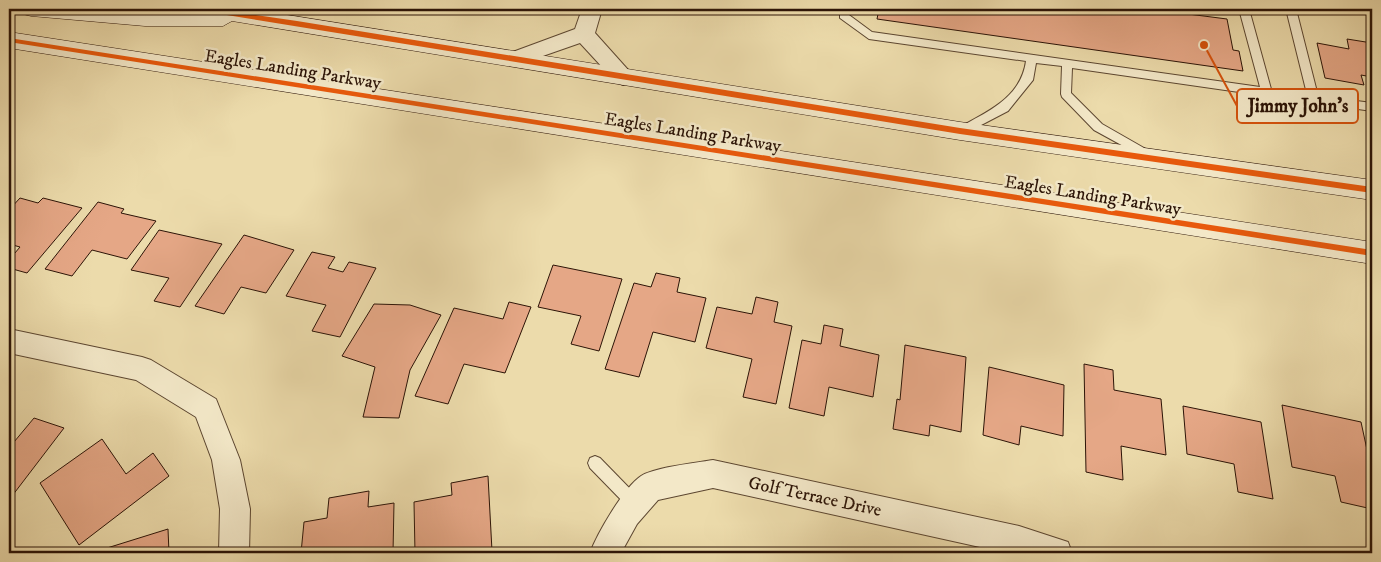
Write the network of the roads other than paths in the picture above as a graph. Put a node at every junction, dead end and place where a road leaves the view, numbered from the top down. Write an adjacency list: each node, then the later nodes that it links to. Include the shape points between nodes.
1 (31, 9): 7 (main road, via 145,18)
2 (202, 9): 7 (main road)
3 (592, 9): 8 (street)
4 (845, 9): 11 (lane, via 844,16 869,34)
5 (1244, 9): 14 (lane)
6 (1291, 9): 15 (lane)
7 (259, 18): 10 (main road)
8 (584, 34): 10 (street); 13 (street)
9 (9, 40): 20 (main road, Eagles Landing Parkway)
10 (517, 58): 13 (main road)
11 (1031, 59): 12 (lane); 17 (lane, via 1028,77 1004,108)
12 (1067, 64): 14 (lane); 18 (lane, via 1066,94 1098,127)
13 (624, 77): 17 (main road)
14 (1266, 91): 15 (lane)
15 (1314, 99): 16 (lane)
16 (1372, 107)
17 (962, 131): 18 (main road)
18 (1153, 158): 19 (main road)
19 (1372, 190)
20 (1054, 205): 21 (main road, Eagles Landing Parkway); 22 (main road, via 1198,243)
21 (1372, 253)
22 (1372, 272)
23 (9, 341): 26 (street, via 142,369 206,408 226,460 235,509)
24 (595, 463): 25 (lane)
25 (635, 504): 27 (street, Golf Terrace Drive, via 626,514); 28 (street, Golf Terrace Drive, via 650,487 713,474 1019,541)
26 (234, 553)
27 (606, 553)
28 (1057, 553)

